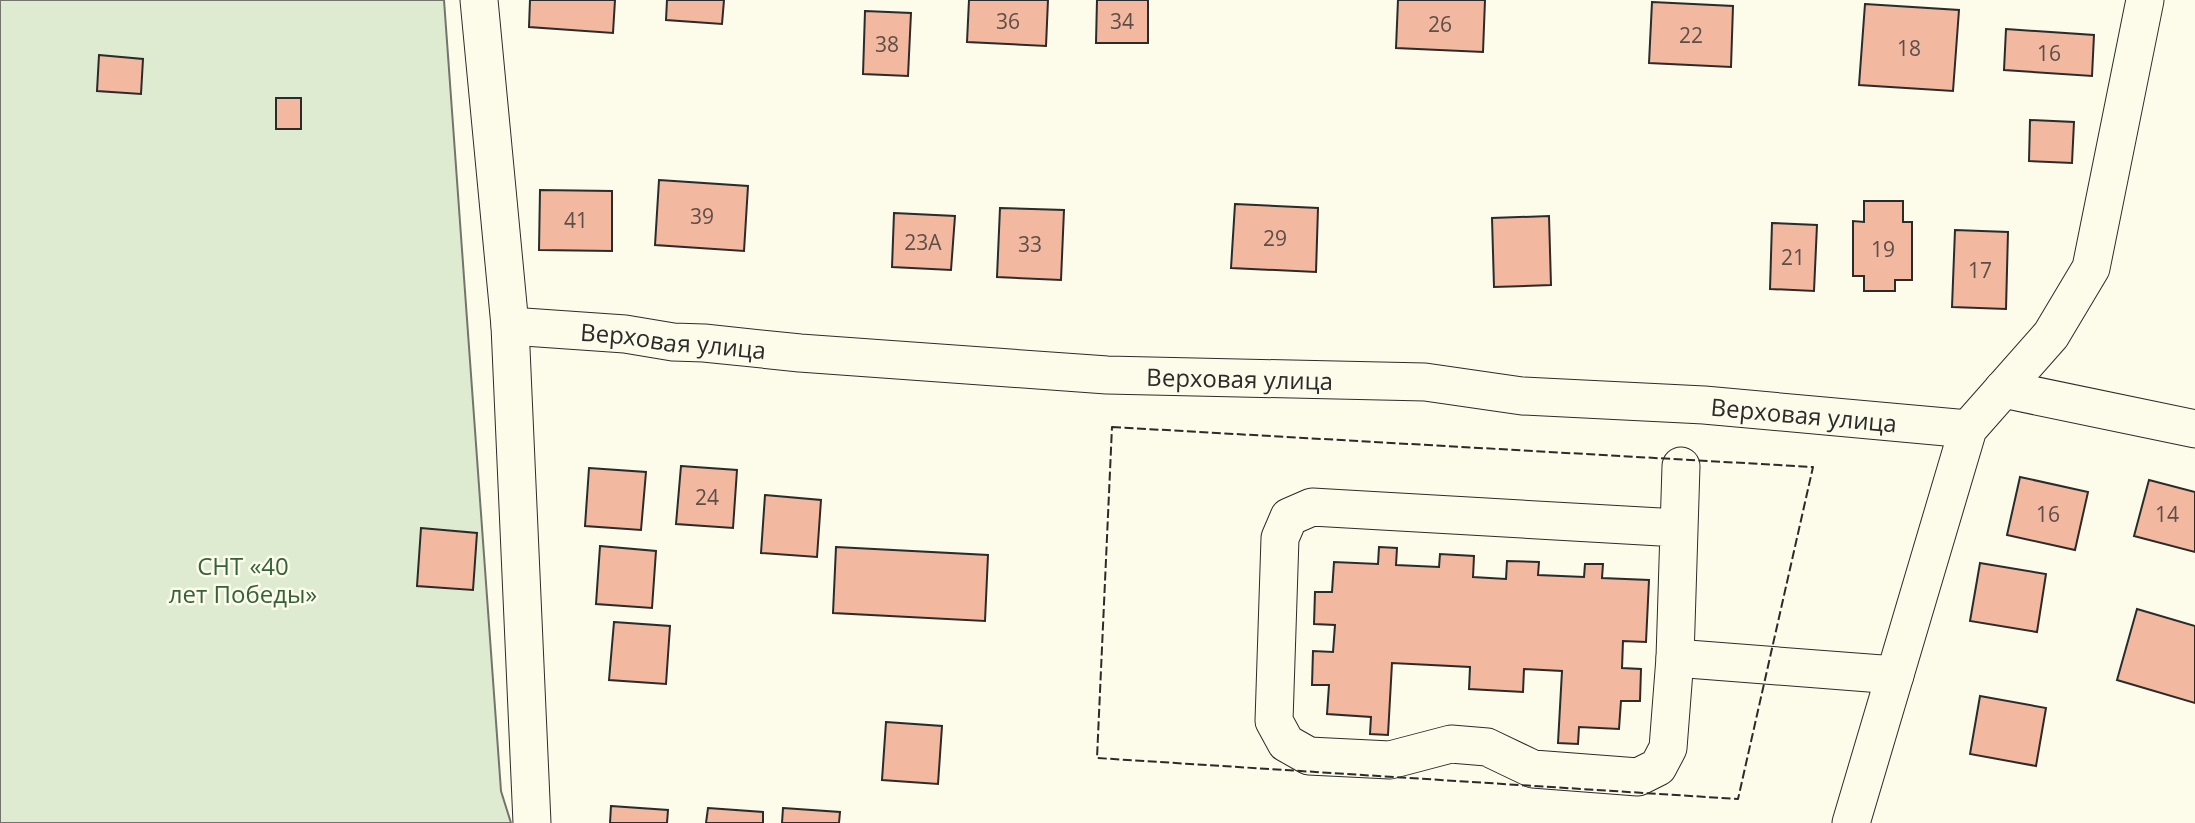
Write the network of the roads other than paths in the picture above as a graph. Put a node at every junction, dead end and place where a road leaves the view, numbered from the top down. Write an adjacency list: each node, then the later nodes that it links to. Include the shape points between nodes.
1 (479, 0): 3 (street)
2 (2145, 0): 4 (street, via 2091,268 2051,335)
3 (510, 326): 5 (street, Верховая улица, via 1107,375 1426,383 1522,397 1704,405); 11 (street)
4 (2003, 389): 5 (street); 6 (street)
5 (1968, 429): 10 (street)
6 (2195, 429)
7 (1681, 466): 8 (street)
8 (1678, 528): 9 (street); 9 (street, via 1312,507 1289,517 1280,538 1274,721 1286,743 1309,755 1390,760 1451,744 1487,747 1533,769 1638,777 1658,767 1668,748)
9 (1675, 658): 10 (street)
10 (1895, 675): 12 (street)
11 (532, 823)
12 (1851, 823)

